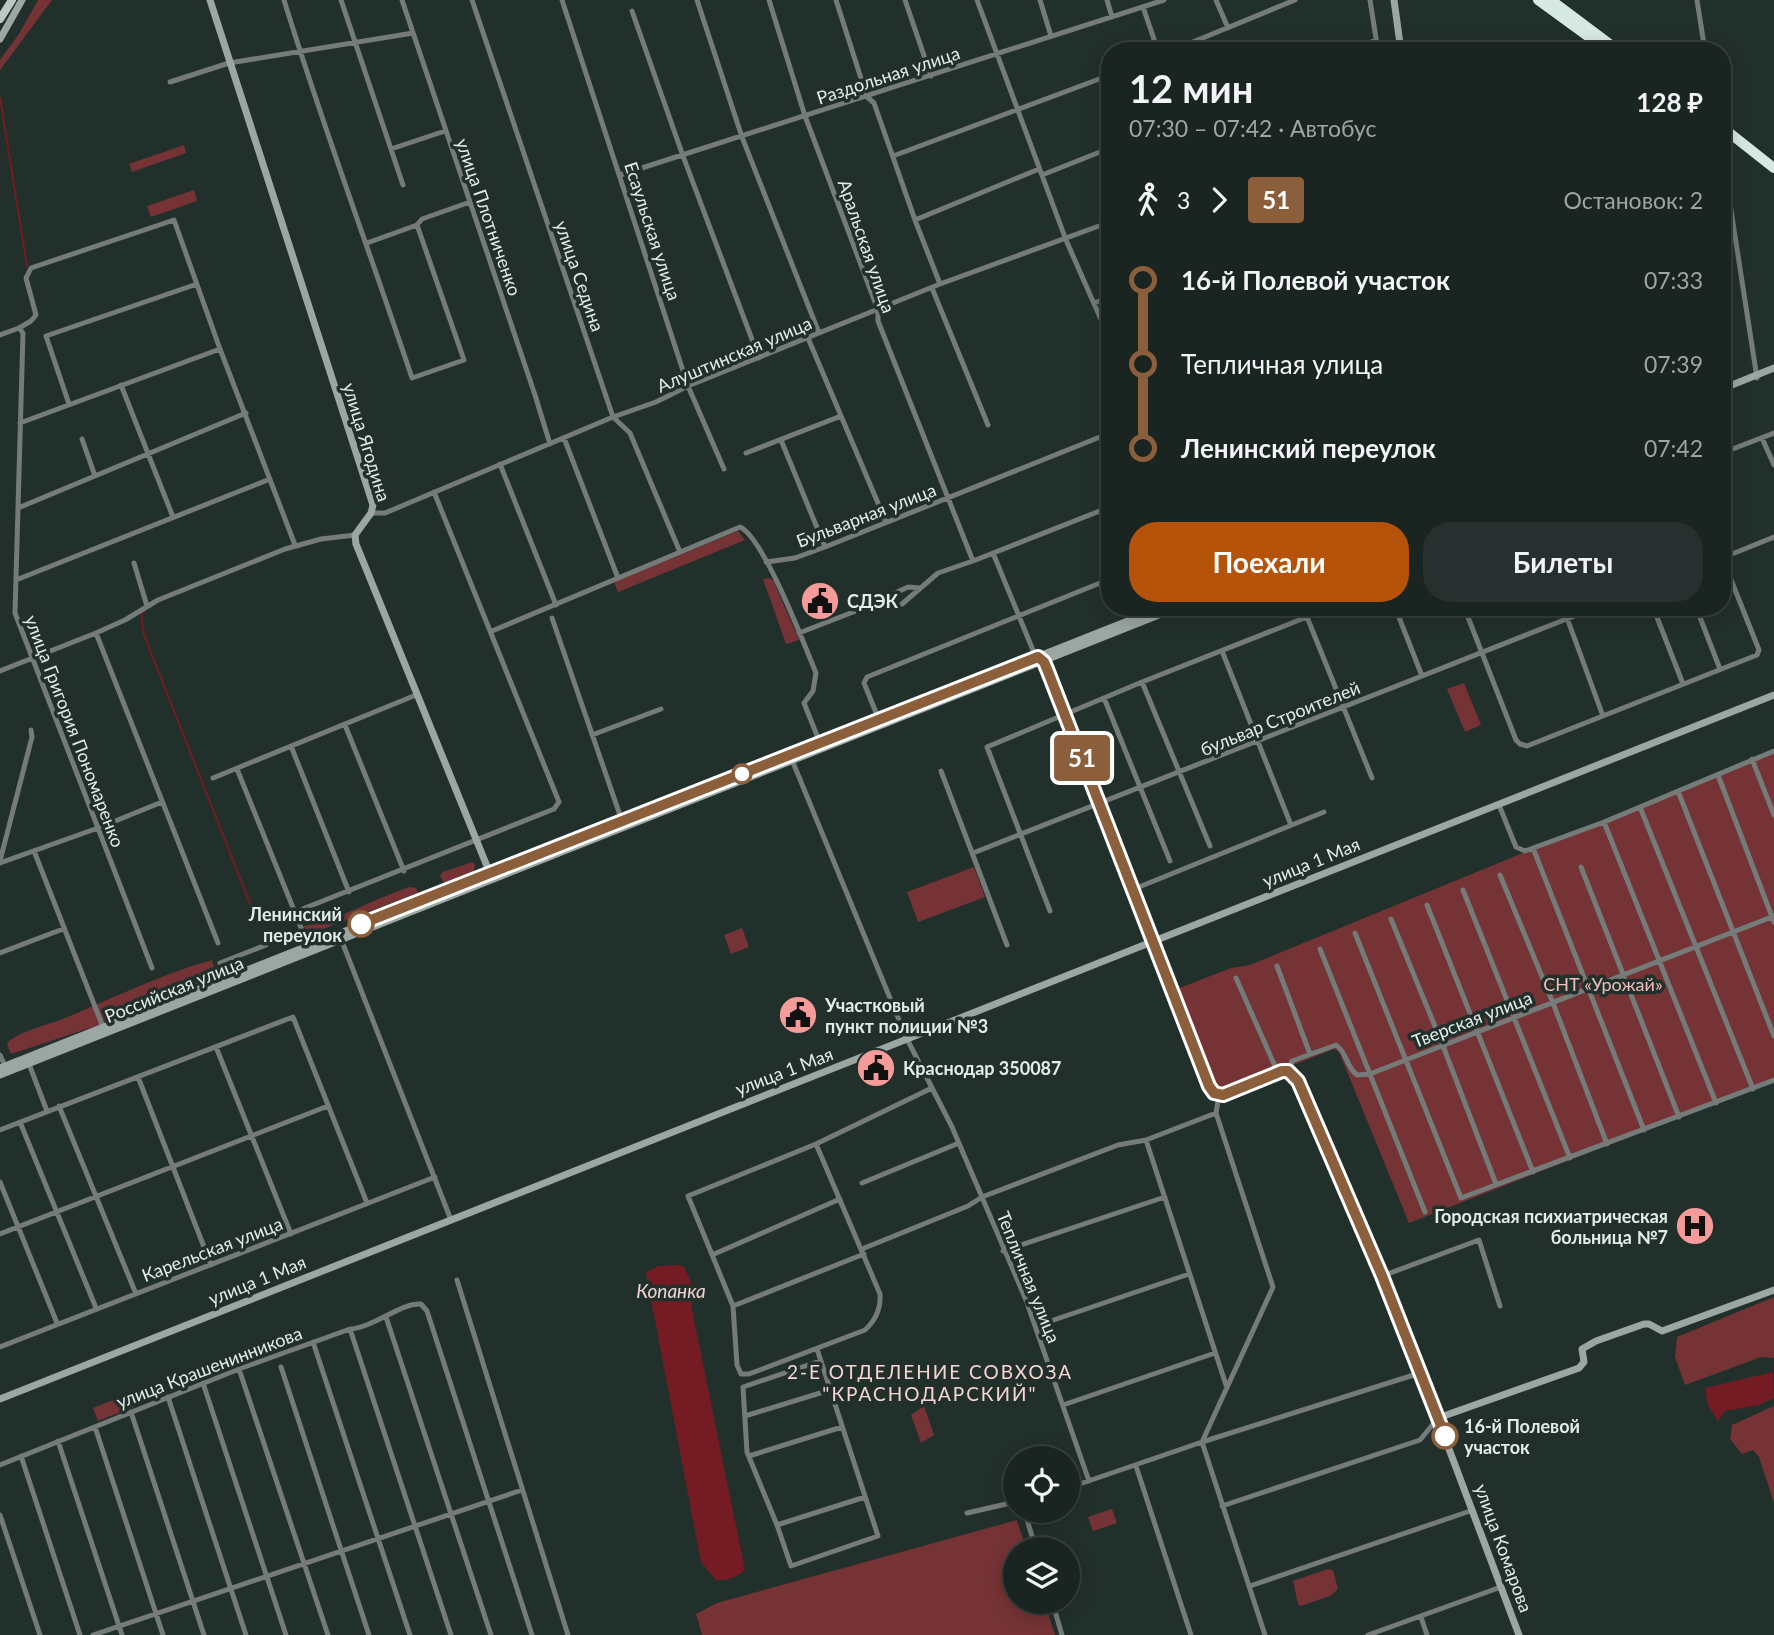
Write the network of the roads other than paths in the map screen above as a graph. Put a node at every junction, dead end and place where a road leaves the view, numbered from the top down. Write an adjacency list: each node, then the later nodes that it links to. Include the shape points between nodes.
1 (12, 0): 27 (main road)
2 (22, 0): 31 (street)
3 (210, 0): 43 (street, улица Ягодина)
4 (284, 0): 41 (street)
5 (341, 0): 40 (street)
6 (402, 0): 29 (street, улица Плотниченко)
7 (472, 0): 93 (street, улица Седина)
8 (562, 0): 62 (street, Есаульская улица)
9 (697, 0): 52 (street)
10 (769, 0): 49 (street, Аральская улица)
11 (836, 0): 47 (street)
12 (905, 0): 44 (street)
13 (977, 0): 42 (street)
14 (1040, 0): 30 (street)
15 (1107, 0): 26 (street)
16 (1164, 0): 24 (street, Раздольная улица)
17 (1216, 0): 28 (street)
18 (1296, 0): 28 (street)
19 (1370, 0): 32 (street)
20 (1391, 0): 36 (street)
21 (1538, 0): 37 (highway)
22 (1551, 0): 38 (highway)
23 (1697, 0): 39 (street)
24 (1143, 7): 26 (street, Раздольная улица); 33 (street)
25 (632, 11): 57 (street)
26 (1112, 17): 30 (street, Раздольная улица)
27 (0, 19)
28 (1228, 28): 34 (street)
29 (413, 33): 40 (street); 50 (street, улица Плотниченко)
30 (1051, 36): 42 (street, Раздольная улица)
31 (0, 39)
32 (1376, 40): 35 (street)
33 (1155, 42)
34 (1193, 42)
35 (1371, 42)
36 (1397, 42)
37 (1596, 42)
38 (1607, 42)
39 (1703, 42)
40 (355, 44): 41 (street); 54 (street)
41 (299, 51): 43 (street); 71 (street)
42 (996, 54): 44 (street, Раздольная улица); 48 (street)
43 (229, 63): 46 (street); 115 (street, улица Ягодина, via 373,505)
44 (931, 76): 47 (street, Раздольная улица)
45 (1101, 79): 48 (street)
46 (170, 82)
47 (867, 97): 49 (street, Раздольная улица); 58 (street, via 874,103)
48 (1018, 111): 58 (street); 61 (street)
49 (805, 116): 52 (street, Раздольная улица); 77 (street, Аральская улица)
50 (444, 131): 54 (street); 65 (street, улица Плотниченко)
51 (1731, 134): 56 (highway)
52 (742, 137): 57 (street, Раздольная улица); 80 (street)
53 (1731, 143): 63 (highway)
54 (391, 149): 64 (street)
55 (1101, 151): 61 (street)
56 (1755, 153): 59 (main road); 60 (highway)
57 (683, 156): 62 (street, Раздольная улица); 84 (street)
58 (893, 156): 67 (street)
59 (1774, 159)
60 (1774, 168)
61 (1041, 172): 67 (street); 70 (street)
62 (620, 175): 88 (street, Есаульская улица)
63 (1774, 176)
64 (403, 185)
65 (470, 202): 68 (street, via 422,219); 102 (street, улица Плотниченко)
66 (1731, 212): 86 (street)
67 (915, 220): 73 (street)
68 (417, 225): 71 (street); 71 (street, via 464,360 412,378)
69 (1101, 226): 70 (street, Алуштинская улица)
70 (1066, 240): 73 (street, Алуштинская улица); 76 (street)
71 (367, 243)
72 (197, 284): 79 (street, via 174,220 31,268 26,278 36,315); 83 (street); 90 (street, via 46,336)
73 (940, 284): 74 (street, Алуштинская улица)
74 (932, 288): 77 (street, Алуштинская улица); 95 (street)
75 (1101, 300): 76 (street)
76 (1094, 303): 78 (street)
77 (878, 310): 80 (street, Алуштинская улица); 112 (street, Аральская улица, via 878,321)
78 (1101, 320)
79 (20, 329): 81 (street); 94 (street, улица Григория Пономаренко)
80 (819, 333): 82 (street, Алуштинская улица)
81 (0, 335)
82 (808, 338): 84 (street, Алуштинская улица); 92 (street)
83 (220, 349): 87 (street); 91 (street)
84 (759, 358): 88 (street, Алуштинская улица)
85 (1774, 370): 86 (street)
86 (1756, 377): 89 (street)
87 (121, 385): 90 (street); 105 (street)
88 (688, 386): 93 (street, Алуштинская улица); 108 (street, Есаульская улица)
89 (1731, 387)
90 (69, 404): 94 (street)
91 (246, 413): 105 (street); 110 (street)
92 (841, 416): 101 (street); 117 (street)
93 (613, 417): 98 (street, Алуштинская улица); 122 (street, улица Седина, via 630,433)
94 (20, 423): 113 (street, улица Григория Пономаренко)
95 (988, 425)
96 (1774, 433): 99 (street)
97 (1101, 437): 112 (street, Бульварная улица)
98 (564, 438): 102 (street, Алуштинская улица); 128 (street)
99 (1762, 438): 103 (street); 107 (street)
100 (82, 439): 109 (street)
101 (781, 440): 104 (street); 121 (street)
102 (550, 444): 106 (street, Алуштинская улица)
103 (1731, 450)
104 (746, 453)
105 (148, 454): 109 (street); 116 (street)
106 (500, 464): 111 (street, Алуштинская улица); 134 (street)
107 (1774, 465)
108 (724, 469)
109 (95, 476): 113 (street)
110 (270, 480): 116 (street); 120 (street)
111 (434, 492): 115 (street, Алуштинская улица, via 384,513); 147 (street)
112 (948, 499): 117 (street, Бульварная улица); 125 (street, Аральская улица)
113 (18, 508): 129 (street, улица Григория Пономаренко)
114 (1101, 511): 123 (street)
115 (371, 513): 118 (street, улица Ягодина)
116 (173, 517): 129 (street)
117 (886, 522): 121 (street, Бульварная улица)
118 (355, 535): 120 (street); 159 (street)
119 (1774, 537): 124 (street)
120 (295, 545): 135 (street)
121 (825, 547): 126 (street, Бульварная улица)
122 (680, 552): 126 (street, via 740,527); 128 (street)
123 (993, 553): 125 (street); 136 (street)
124 (1731, 554)
125 (973, 561): 132 (street, via 937,573)
126 (766, 562): 149 (street)
127 (134, 563): 135 (street)
128 (618, 579): 134 (street)
129 (16, 580): 152 (street, улица Григория Пономаренко, via 15,613)
130 (1731, 581): 154 (street, via 1759,653)
131 (1101, 583): 136 (street)
132 (920, 588): 133 (street); 149 (street, via 908,587)
133 (902, 604)
134 (556, 605): 147 (street)
135 (147, 606): 148 (street)
136 (1018, 616): 153 (street); 166 (street, via 867,677 864,683)
137 (1142, 616): 153 (street, Российская улица)
138 (1156, 616): 153 (street, Российская улица)
139 (1399, 616): 156 (street)
140 (1468, 616): 151 (street)
141 (1566, 616): 146 (street)
142 (1574, 616): 146 (street, бульвар Строителей)
143 (1657, 616): 158 (street)
144 (1699, 616): 154 (street)
145 (552, 618): 169 (street)
146 (1567, 619): 151 (street, бульвар Строителей); 165 (street)
147 (492, 631): 195 (street, via 559,802 554,809)
148 (96, 633): 152 (street); 184 (street)
149 (799, 633): 171 (street, via 816,673 813,691 804,704)
150 (1222, 651): 157 (street); 162 (street, via 1307,617); 170 (street)
151 (1483, 653): 156 (street, бульвар Строителей); 165 (street, via 1520,744 1527,746)
152 (32, 659): 155 (street); 193 (street, улица Григория Пономаренко)
153 (1040, 660): 164 (street); 166 (street, Российская улица); 174 (street, Российская улица)
154 (1720, 669): 158 (street)
155 (0, 671)
156 (1422, 676): 162 (street, бульвар Строителей)
157 (1142, 682): 161 (street); 178 (street)
158 (1683, 684): 165 (street)
159 (416, 695): 167 (street); 195 (street)
160 (1774, 695): 186 (street, улица 1 Мая)
161 (1104, 698): 164 (street); 182 (street)
162 (1344, 707): 170 (street, бульвар Строителей); 181 (street)
163 (661, 709): 169 (street)
164 (1065, 714): 185 (street); 194 (street, via 987,747)
165 (1603, 716)
166 (879, 720): 171 (street, Российская улица)
167 (345, 725): 172 (street); 205 (street)
168 (31, 730): 201 (street)
169 (592, 734): 190 (street)
170 (1257, 742): 178 (street, бульвар Строителей); 192 (street)
171 (820, 743): 174 (street, Российская улица)
172 (291, 746): 176 (street); 211 (street)
173 (1774, 751): 175 (street)
174 (791, 758): 190 (street, Российская улица); 206 (street, Российская улица); 241 (street, Тепличная улица)
175 (1752, 759): 179 (street); 189 (street)
176 (237, 769): 180 (street); 214 (street)
177 (941, 771): 199 (street)
178 (1180, 773): 182 (street, бульвар Строителей); 196 (street)
179 (1718, 775): 183 (street); 215 (street)
180 (213, 778)
181 (1372, 778)
182 (1142, 787): 185 (street, бульвар Строителей); 200 (street)
183 (1678, 791): 187 (street); 218 (street)
184 (162, 802): 193 (street); 222 (street)
185 (1100, 804): 194 (street, бульвар Строителей); 209 (street)
186 (1499, 805): 197 (street, via 1516,847); 221 (street, улица 1 Мая)
187 (1640, 807): 191 (street); 226 (street)
188 (1324, 812): 192 (street)
189 (1774, 815)
190 (622, 821): 204 (street, Российская улица)
191 (1604, 822): 197 (street); 229 (street)
192 (1291, 825): 209 (street)
193 (97, 828): 198 (street); 232 (street, улица Григория Пономаренко)
194 (1021, 834): 199 (street, бульвар Строителей); 213 (street)
195 (477, 841): 202 (street); 205 (street)
196 (1210, 845)
197 (1533, 848): 235 (street)
198 (34, 851): 201 (street); 217 (street)
199 (973, 853): 225 (street)
200 (1170, 861)
201 (0, 862)
202 (485, 862): 204 (street); 206 (street); 208 (street)
203 (1581, 867): 233 (street)
204 (503, 868): 206 (street, Российская улица)
205 (404, 871): 211 (street)
206 (491, 876): 208 (street, Российская улица); 220 (street, Российская улица)
207 (1500, 876): 236 (street)
208 (477, 878): 220 (street, Российская улица)
209 (1134, 889): 221 (street)
210 (1463, 890): 237 (street)
211 (349, 892): 214 (street)
212 (1427, 905): 239 (street)
213 (1050, 911)
214 (295, 912): 223 (street)
215 (1773, 918): 218 (street, Тверская улица)
216 (1391, 919): 242 (street)
217 (62, 929): 228 (street); 238 (street)
218 (1733, 932): 226 (street, Тверская улица); 240 (street)
219 (1355, 933): 246 (street)
220 (340, 936): 223 (street, Российская улица); 247 (street, Российская улица); 275 (street)
221 (1154, 941): 241 (street, улица 1 Мая); 257 (street, via 1209,1086)
222 (218, 943)
223 (314, 943): 238 (street, Российская улица)
224 (266, 945): 230 (street)
225 (1007, 945)
226 (1697, 947): 229 (street, Тверская улица); 256 (street)
227 (1320, 949): 251 (street)
228 (0, 953)
229 (1661, 961): 233 (street, Тверская улица); 258 (street)
230 (220, 963)
231 (1277, 966): 244 (street)
232 (152, 968)
233 (1625, 975): 235 (street, Тверская улица); 263 (street)
234 (1236, 978): 250 (street)
235 (1588, 989): 236 (street, Тверская улица); 266 (street)
236 (1553, 1003): 237 (street, Тверская улица); 271 (street)
237 (1515, 1018): 239 (street, Тверская улица); 272 (street)
238 (103, 1027): 248 (street, Российская улица)
239 (1477, 1033): 242 (street, Тверская улица); 274 (street)
240 (1774, 1036)
241 (907, 1040): 255 (street, Тепличная улица); 286 (street, улица 1 Мая)
242 (1443, 1046): 246 (street, Тверская улица); 278 (street)
243 (216, 1047): 253 (street); 259 (street, via 293,1017); 267 (street)
244 (1310, 1054): 249 (street, via 1292,1061); 251 (street, via 1336,1045 1342,1048 1351,1070 1357,1075)
245 (0, 1055): 248 (street)
246 (1406, 1060): 251 (street, Тверская улица); 278 (street, via 1461,1198)
247 (29, 1064): 252 (street, Российская улица); 261 (street)
248 (2, 1067)
249 (1290, 1072): 250 (street); 295 (street, улица Комарова, via 1299,1083)
250 (1278, 1073): 257 (street)
251 (1370, 1074): 285 (street)
252 (0, 1075)
253 (138, 1077): 260 (street); 273 (street)
254 (1774, 1080): 256 (street)
255 (931, 1086): 269 (street, Тепличная улица); 270 (street)
256 (1753, 1089): 258 (street)
257 (1219, 1095): 262 (street)
258 (1716, 1103): 263 (street)
259 (328, 1106): 267 (street); 283 (street)
260 (59, 1107): 261 (street); 279 (street)
261 (47, 1111): 264 (street)
262 (1216, 1113): 268 (street); 315 (street, via 1273,1287)
263 (1679, 1117): 266 (street)
264 (20, 1122): 265 (street); 284 (street)
265 (0, 1130)
266 (1644, 1130): 271 (street)
267 (251, 1136): 273 (street); 289 (street)
268 (1146, 1140): 280 (street, via 1118,1145); 281 (street)
269 (959, 1143): 277 (street); 280 (street, Тепличная улица)
270 (816, 1144): 282 (street); 292 (street, via 688,1196)
271 (1607, 1144): 272 (street)
272 (1570, 1158): 274 (street)
273 (172, 1167): 279 (street); 293 (street)
274 (1533, 1172): 278 (street)
275 (435, 1177): 283 (street, Карельская улица); 286 (street)
276 (0, 1182): 287 (street)
277 (862, 1183)
278 (1496, 1184)
279 (96, 1196): 284 (street); 298 (street)
280 (982, 1197): 290 (street, Тепличная улица); 291 (street)
281 (1165, 1197): 290 (street); 294 (street)
282 (840, 1199): 291 (street); 292 (street)
283 (367, 1203): 289 (street, Карельская улица)
284 (57, 1212): 287 (street); 301 (street)
285 (1425, 1212)
286 (452, 1220): 318 (street, улица 1 Мая)
287 (18, 1227): 288 (street); 303 (street)
288 (0, 1234)
289 (290, 1234): 293 (street, Карельская улица)
290 (1003, 1251): 304 (street, Тепличная улица)
291 (863, 1252): 299 (street); 308 (street, via 880,1294 878,1311 865,1330)
292 (712, 1255): 299 (street)
293 (211, 1265): 298 (street, Карельская улица)
294 (1189, 1274): 304 (street); 309 (street)
295 (1382, 1276): 300 (street, via 1479,1240); 313 (street, улица Комарова)
296 (457, 1280): 333 (street)
297 (1774, 1290): 322 (street, via 1662,1331 1644,1324 1596,1340 1582,1349 1581,1366)
298 (136, 1294): 301 (street, Карельская улица)
299 (733, 1306): 308 (street, via 741,1374)
300 (1500, 1306)
301 (96, 1308): 303 (street, Карельская улица)
302 (386, 1317): 305 (street, улица Крашенинникова); 335 (street, улица Крашенинникова, via 415,1303 427,1311); 340 (street)
303 (57, 1323): 307 (street, Карельская улица)
304 (1036, 1326): 319 (street, Тепличная улица)
305 (350, 1328): 306 (street, улица Крашенинникова); 343 (street)
306 (313, 1342): 312 (street, улица Крашенинникова); 344 (street)
307 (0, 1347)
308 (820, 1348): 310 (street)
309 (1215, 1353): 315 (street); 319 (street)
310 (820, 1361): 316 (street); 321 (street, via 743,1387)
311 (281, 1367): 345 (street)
312 (239, 1369): 314 (street, улица Крашенинникова); 346 (street)
313 (1417, 1374): 322 (street, улица Комарова); 326 (street)
314 (203, 1384): 317 (street, улица Крашенинникова); 347 (street)
315 (1226, 1385): 326 (street)
316 (830, 1390): 321 (street); 324 (street)
317 (168, 1397): 320 (street, улица Крашенинникова); 350 (street)
318 (0, 1399)
319 (1062, 1405): 331 (street, Тепличная улица)
320 (131, 1412): 323 (street, улица Крашенинникова); 351 (street)
321 (745, 1416): 328 (street)
322 (1438, 1418): 337 (street, via 1420,1440); 338 (street, улица Комарова)
323 (95, 1427): 325 (street, улица Крашенинникова); 352 (street)
324 (842, 1427): 328 (street); 334 (street)
325 (58, 1441): 327 (street, улица Крашенинникова); 355 (street)
326 (1202, 1442): 330 (street); 337 (street)
327 (21, 1456): 329 (street, улица Крашенинникова); 357 (street)
328 (748, 1456): 342 (street)
329 (0, 1465)
330 (1136, 1466): 331 (street); 372 (street)
331 (1089, 1481): 332 (street)
332 (1080, 1484)
333 (522, 1490): 335 (street); 370 (street)
334 (865, 1497): 342 (street); 342 (street, via 878,1536 791,1566)
335 (488, 1502): 340 (street); 369 (street)
336 (1003, 1505): 339 (street)
337 (1223, 1506): 348 (street)
338 (1473, 1510): 348 (street); 349 (street, улица Комарова)
339 (967, 1513)
340 (451, 1514): 343 (street); 368 (street)
341 (0, 1515): 356 (street)
342 (778, 1525)
343 (415, 1527): 344 (street); 367 (street)
344 (377, 1539): 345 (street); 366 (street)
345 (343, 1551): 346 (street); 365 (street)
346 (304, 1564): 347 (street); 364 (street)
347 (267, 1577): 350 (street); 363 (street)
348 (1250, 1586): 373 (street)
349 (1502, 1587): 354 (street); 376 (street, улица Комарова)
350 (230, 1589): 351 (street); 362 (street)
351 (192, 1602): 352 (street); 361 (street)
352 (156, 1614): 355 (street); 360 (street)
353 (1056, 1614): 371 (street)
354 (1421, 1617): 374 (street); 375 (street)
355 (119, 1626): 358 (street); 359 (street)
356 (40, 1635)
357 (80, 1635)
358 (93, 1635)
359 (122, 1635)
360 (163, 1635)
361 (204, 1635)
362 (246, 1635)
363 (286, 1635)
364 (328, 1635)
365 (369, 1635)
366 (410, 1635)
367 (451, 1635)
368 (491, 1635)
369 (532, 1635)
370 (568, 1635)
371 (1062, 1635)
372 (1192, 1635)
373 (1265, 1635)
374 (1368, 1635)
375 (1427, 1635)
376 (1519, 1635)

